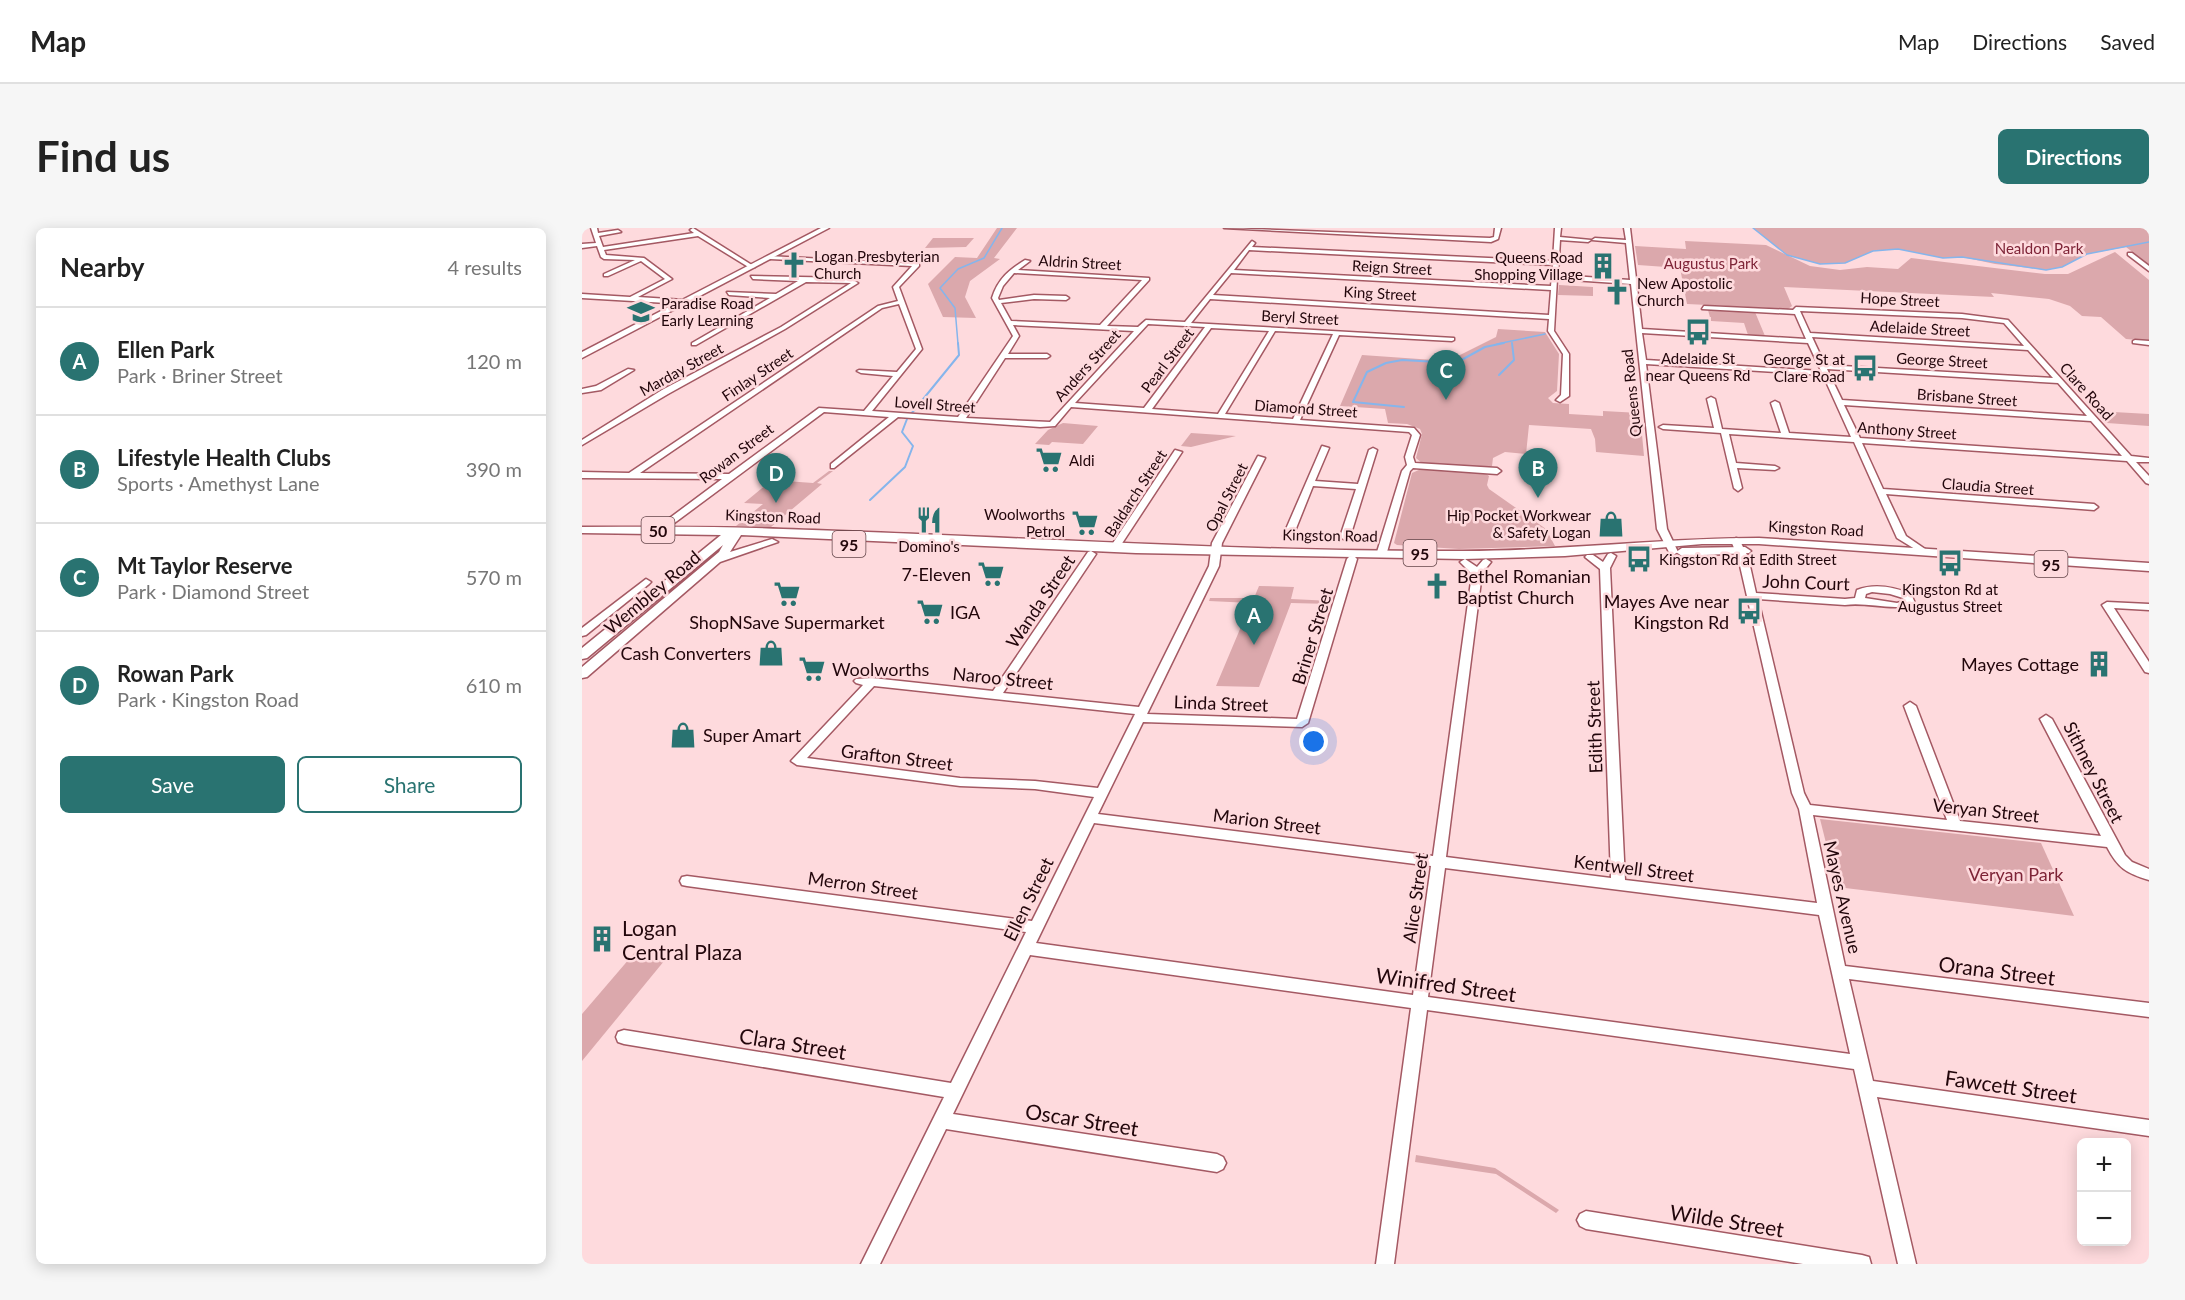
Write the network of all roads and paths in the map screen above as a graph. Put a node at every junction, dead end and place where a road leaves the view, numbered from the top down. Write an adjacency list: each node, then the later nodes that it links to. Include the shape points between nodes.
1 (594, 228): 12 (street)
2 (707, 228): 10 (street)
3 (826, 228): 23 (main road)
4 (1227, 228): 8 (street)
5 (1498, 228): 13 (street, via 1494,239)
6 (1558, 228): 14 (street)
7 (1627, 228): 17 (street, Queens Road)
8 (1262, 230): 13 (street); 20 (street)
9 (1448, 230): 13 (street)
10 (693, 231): 19 (street); 27 (street)
11 (618, 232): 12 (street)
12 (597, 235): 19 (street)
13 (1440, 238)
14 (1557, 238): 15 (street); 25 (street)
15 (1588, 240)
16 (1595, 240): 17 (street)
17 (1629, 242): 34 (street, Queens Road)
18 (582, 246): 19 (street)
19 (600, 247): 22 (street, via 604,257)
20 (1248, 248): 25 (street); 29 (street)
21 (2130, 254): 26 (street)
22 (642, 259): 30 (street); 43 (street, via 668,281)
23 (766, 259): 27 (main road); 45 (street, via 917,265 896,285)
24 (1027, 261): 28 (street)
25 (1555, 263): 31 (street)
26 (2149, 269)
27 (751, 270): 32 (street); 33 (street); 44 (main road)
28 (1011, 271): 46 (street, via 999,284 995,298); 55 (street, Aldrin Street, via 1147,279)
29 (1229, 271): 35 (street, Reign Street); 40 (street)
30 (606, 275)
31 (1554, 278): 34 (street); 35 (street)
32 (745, 279)
33 (807, 279): 39 (street); 98 (street, Marday Street, via 855,283)
34 (1633, 282): 58 (street, Queens Road)
35 (1554, 288): 49 (street)
36 (736, 289): 37 (street)
37 (729, 293): 39 (street); 41 (street)
38 (582, 296): 43 (street)
39 (777, 296): 66 (street)
40 (1208, 297): 49 (street, King Street); 53 (street)
41 (721, 298)
42 (1066, 298): 46 (street)
43 (631, 299): 44 (street)
44 (684, 302): 70 (main road)
45 (902, 302): 77 (street, via 919,349); 111 (street, Finlay Street, via 880,307)
46 (998, 302): 52 (street)
47 (1704, 308): 48 (street, Hope Street)
48 (1797, 310): 50 (street, Hope Street); 61 (street)
49 (1551, 316): 80 (street, via 1552,334 1566,354 1565,396)
50 (2003, 320): 69 (street, Clare Road)
51 (1146, 322): 53 (street, Beryl Street); 56 (street, Anders Street)
52 (1010, 323): 55 (street); 71 (street, via 1016,336)
53 (1186, 324): 54 (street, Beryl Street)
54 (1210, 325): 57 (street, Beryl Street); 86 (street, Pearl Street)
55 (1102, 327): 56 (street)
56 (1137, 329): 84 (street, Anders Street)
57 (1273, 329): 59 (street, Beryl Street); 89 (street)
58 (1640, 331): 61 (street, Adelaide Street); 73 (street, Queens Road)
59 (1337, 333): 60 (street, Beryl Street); 92 (street)
60 (1404, 336): 62 (street, Beryl Street); 68 (street)
61 (1809, 338): 69 (street, Adelaide Street); 75 (street)
62 (1452, 339)
63 (2134, 342): 64 (street)
64 (2149, 342)
65 (682, 343): 66 (street)
66 (694, 344): 67 (street)
67 (704, 345)
68 (1401, 345)
69 (2031, 348): 78 (street, Clare Road)
70 (582, 355)
71 (1004, 356): 72 (street); 90 (street)
72 (1047, 356)
73 (1643, 362): 75 (street, George Street); 129 (street, Queens Road, via 1662,529)
74 (630, 370): 79 (street, via 598,388)
75 (1824, 370): 78 (street, George Street); 82 (street)
76 (861, 371): 77 (street)
77 (899, 374): 87 (street)
78 (2060, 381): 91 (street, Clare Road)
79 (582, 391)
80 (1560, 399)
81 (1711, 399): 95 (street)
82 (1839, 402): 91 (street, Brisbane Street); 97 (street)
83 (1775, 403): 96 (street)
84 (1069, 405): 86 (street, Diamond Street); 93 (street, Anders Street, via 1056,421)
85 (822, 410): 87 (street, Lovell Street); 112 (street, Rowan Street)
86 (1146, 411): 89 (street, Diamond Street)
87 (867, 412): 88 (street, Lovell Street)
88 (896, 414): 90 (street, Lovell Street); 107 (street)
89 (1220, 416): 92 (street, Diamond Street)
90 (962, 419): 93 (street, Lovell Street)
91 (2094, 419): 103 (street, Clare Road)
92 (1296, 421): 105 (street, Diamond Street, via 1411,430 1416,435 1409,457)
93 (1047, 425)
94 (1663, 427): 95 (street, Anthony Street)
95 (1721, 431): 96 (street, Anthony Street); 106 (street)
96 (1786, 435): 97 (street, Anthony Street)
97 (1857, 440): 103 (street, Anthony Street); 117 (street)
98 (582, 443)
99 (1325, 448): 114 (street)
100 (1373, 450): 115 (street)
101 (1178, 452): 130 (street, Baldarch Street)
102 (1261, 458): 135 (street, Opal Street, via 1217,543)
103 (2129, 458): 104 (street, Anthony Street); 113 (street, Clare Road)
104 (2149, 460)
105 (1411, 465): 109 (street); 133 (street, Diamond Street)
106 (1732, 465): 108 (street); 116 (street)
107 (834, 466)
108 (1775, 468)
109 (1497, 471)
110 (582, 475): 111 (street)
111 (630, 476): 112 (street)
112 (730, 477): 119 (street, Rowan Street)
113 (2149, 481)
114 (1310, 483): 115 (street); 122 (street)
115 (1361, 487): 123 (street)
116 (1738, 488)
117 (1880, 491): 118 (street, Claudia Street); 124 (street)
118 (2094, 507)
119 (668, 526): 120 (main road, Kingston Road / 50, via 652,530); 121 (main road, Kingston Road / 50)
120 (582, 530)
121 (731, 536): 126 (main road, Kingston Road / 95); 127 (main road, Kingston Road / 95); 130 (main road, Kingston Road / 95); 138 (main road, Wembley Road); 140 (main road, Wembley Road)
122 (1288, 536)
123 (1345, 537)
124 (1902, 538): 131 (street); 132 (street)
125 (582, 539): 126 (main road, Kingston Road / 50)
126 (697, 540): 138 (main road, 50)
127 (772, 542): 134 (main road, Kingston Road / 95); 140 (main road)
128 (1738, 546): 129 (main road, Kingston Road / 95); 131 (main road, Kingston Road / 95); 144 (main road, Kingston Road / 95); 146 (street, Mayes Avenue)
129 (1670, 548): 133 (main road, Kingston Road / 95, via 1532,554); 136 (main road, Kingston Road / 95)
130 (1114, 549): 135 (main road, Kingston Road / 95)
131 (1891, 549): 132 (main road, Kingston Road / 95)
132 (1923, 551): 142 (main road, Kingston Road / 95)
133 (1382, 552): 135 (main road, Kingston Road / 95)
134 (1092, 554): 135 (main road, Kingston Road / 95); 154 (street, Wanda Street)
135 (1216, 554): 139 (main road, Kingston Road / 95); 156 (street, Ellen Street)
136 (1611, 556): 137 (main road, Kingston Road / 95); 143 (street, Edith Street)
137 (1590, 557): 141 (main road, Kingston Road / 95); 143 (street)
138 (700, 558): 150 (main road, Wembley Road)
139 (1352, 559): 141 (main road, Kingston Road / 95, via 1465,562); 158 (street, Briner Street)
140 (716, 561): 152 (main road, Wembley Road)
141 (1481, 567): 164 (street, Alice Street)
142 (2149, 567)
143 (1605, 568): 167 (street, Edith Street)
144 (2149, 573)
145 (646, 582): 149 (street, Wembley Road)
146 (1753, 596): 147 (street, John Court); 160 (street, Mayes Avenue)
147 (1859, 600)
148 (2149, 607): 151 (street, via 2107,605)
149 (582, 633)
150 (582, 655)
151 (2149, 670)
152 (582, 674)
153 (866, 682): 154 (street, Naroo Street); 159 (street, Grafton Street, via 797,761 960,782)
154 (996, 695): 156 (street, Naroo Street)
155 (1910, 706): 162 (street)
156 (1140, 715): 158 (street, Linda Street); 159 (street, Ellen Street)
157 (2046, 719): 163 (street, Sithney Street)
158 (1302, 723)
159 (1101, 793): 161 (street, Ellen Street)
160 (1805, 809): 162 (street, Veryan Street); 168 (street, Mayes Avenue)
161 (1089, 818): 164 (street, Marion Street); 169 (street, Ellen Street)
162 (1955, 824): 163 (street, Veryan Street)
163 (2110, 842): 165 (street, via 2127,866)
164 (1440, 861): 167 (street, Kentwell Street); 172 (street, Alice Street)
165 (2149, 875)
166 (687, 881): 169 (street, Merron Street)
167 (1618, 884): 168 (street, Kentwell Street)
168 (1825, 910): 171 (street, Mayes Avenue)
169 (1035, 927): 170 (street, Ellen Street)
170 (1026, 948): 172 (street, Winifred Street); 177 (street, Ellen Street)
171 (1840, 972): 173 (street, Orana Street); 175 (street, Mayes Avenue)
172 (1420, 1002): 175 (street, Winifred Street); 183 (street, Alice Street)
173 (2149, 1011)
174 (624, 1037): 177 (street, Clara Street)
175 (1861, 1063): 176 (street, Mayes Avenue)
176 (1867, 1088): 179 (street, Fawcett Street); 185 (street, Mayes Avenue)
177 (955, 1090): 178 (street, Ellen Street)
178 (940, 1120): 180 (street, Oscar Street); 182 (street, Ellen Street)
179 (2149, 1128)
180 (1217, 1163)
181 (1586, 1220): 184 (street, Wilde Street)
182 (870, 1264)
183 (1385, 1264)
184 (1862, 1264)
185 (1907, 1264)

